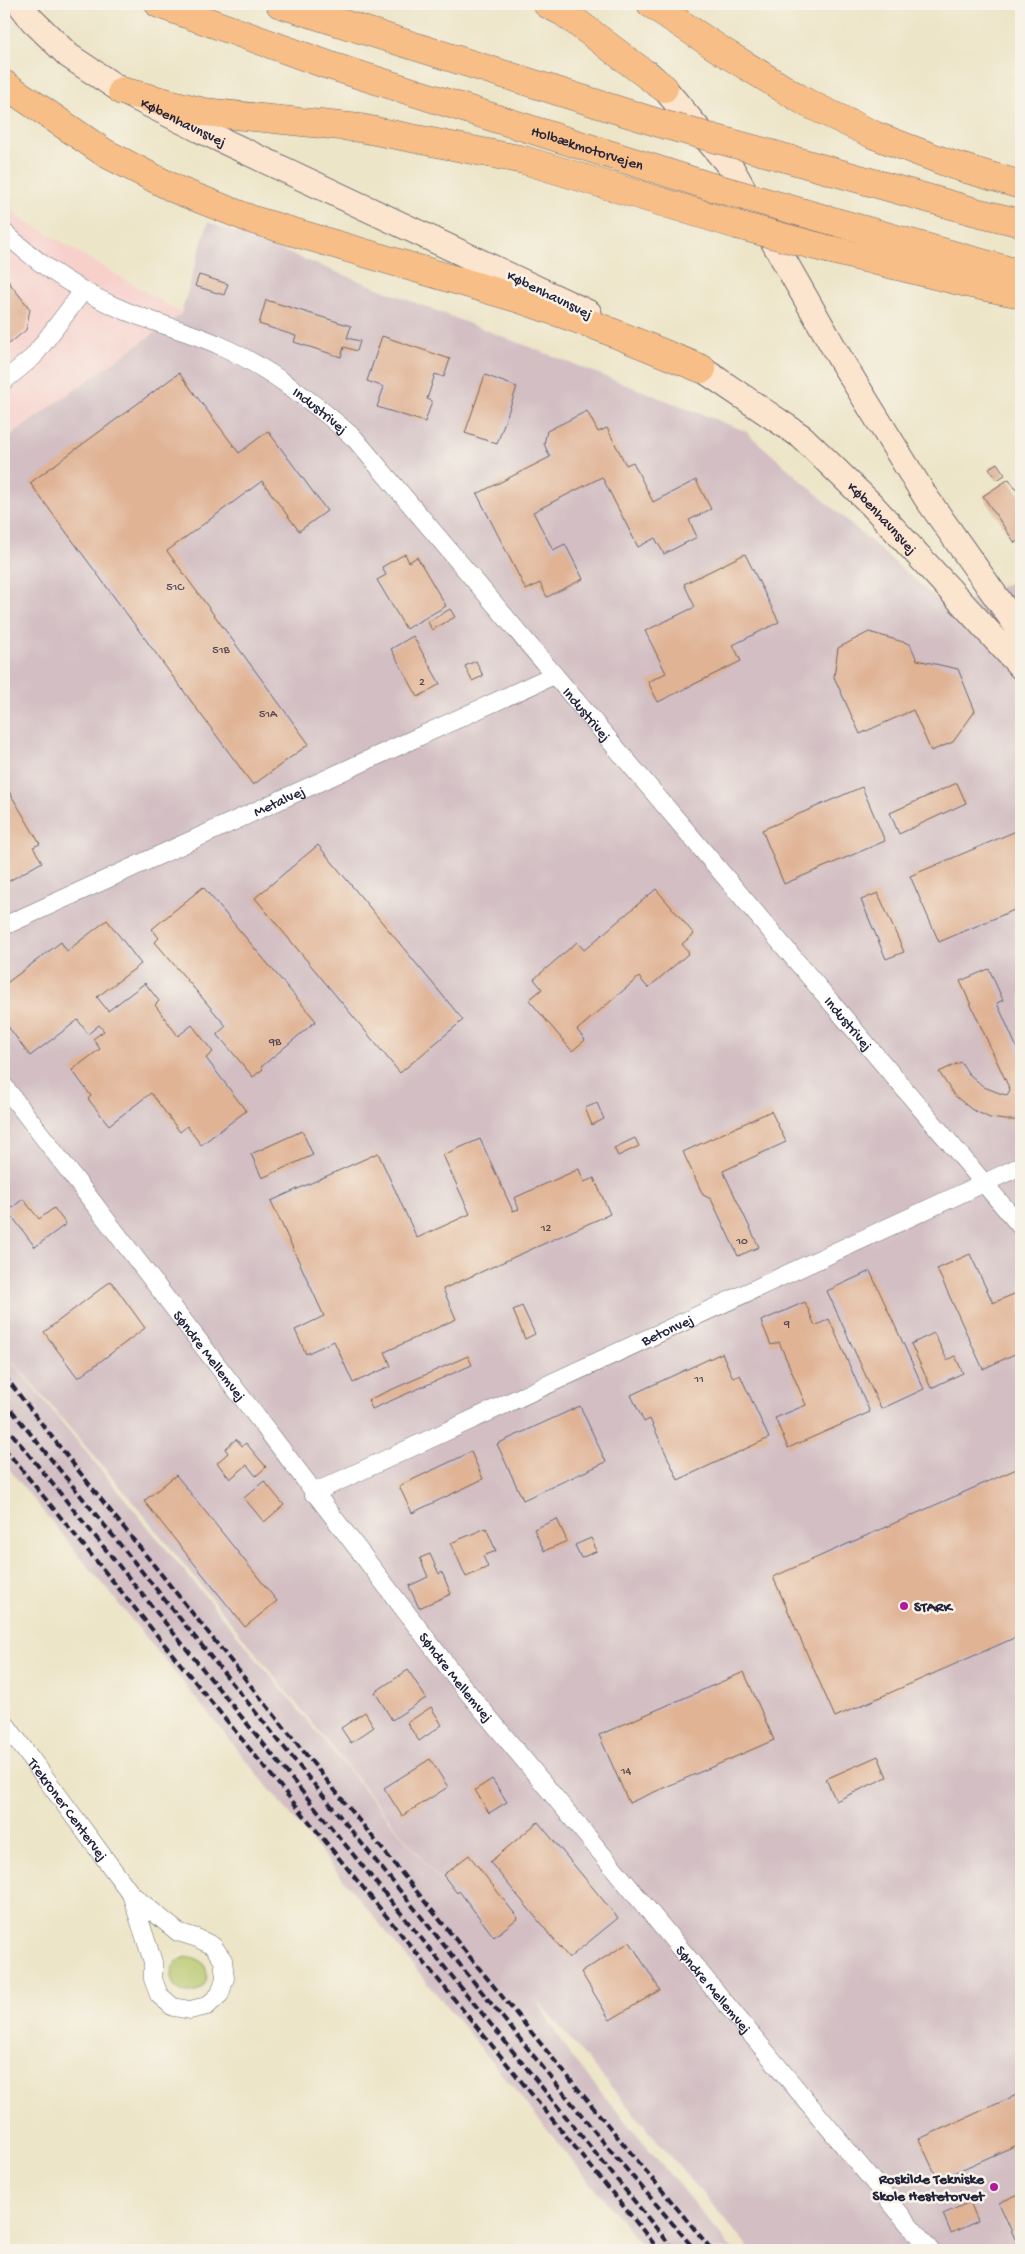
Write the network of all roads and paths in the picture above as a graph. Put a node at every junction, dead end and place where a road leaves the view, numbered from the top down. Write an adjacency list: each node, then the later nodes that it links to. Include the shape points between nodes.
1 (20, 4): 9 (main road, Københavnsvej, via 69,56)
2 (159, 4): 13 (highway, Holbækmotorvejen, bridge, via 328,65 709,186)
3 (280, 4): 11 (highway, bridge, via 662,124)
4 (547, 4): 8 (highway, via 563,12)
5 (572, 4): 8 (main road, via 598,24)
6 (651, 4): 10 (highway, via 807,103 874,135)
7 (4, 84): 16 (highway, via 105,152 177,190 253,220 520,299)
8 (664, 88): 18 (main road, via 732,169 842,362 925,496)
9 (122, 91): 15 (highway, bridge, via 204,112 360,128 524,160 737,225); 16 (main road, Københavnsvej)
10 (1021, 185)
11 (1021, 222)
12 (4, 232): 14 (street, Industrivej, via 28,254)
13 (1021, 274)
14 (83, 291): 17 (street, via 33,357); 20 (street, Industrivej, via 121,309 222,346 306,396 355,438)
15 (1021, 294)
16 (702, 369): 19 (main road, Københavnsvej, via 802,437 871,504)
17 (4, 381)
18 (1021, 632)
19 (1021, 667)
20 (554, 676): 21 (street, Metalvej); 24 (street, Industrivej)
21 (4, 926)
22 (4, 1086): 26 (street, Søndre Mellemvej)
23 (1021, 1166): 24 (street, Betonvej)
24 (983, 1183): 25 (street, Industrivej); 26 (street, Betonvej)
25 (1021, 1227)
26 (313, 1493): 29 (street, Søndre Mellemvej, via 461,1684)
27 (4, 1722): 28 (street, Trekroner Centervej)
28 (131, 1894): 28 (street, Trekroner Centervej, via 160,1995 173,2006 190,2010 207,2006 220,1994 225,1978 223,1960 213,1946 178,1932)
29 (930, 2250)

